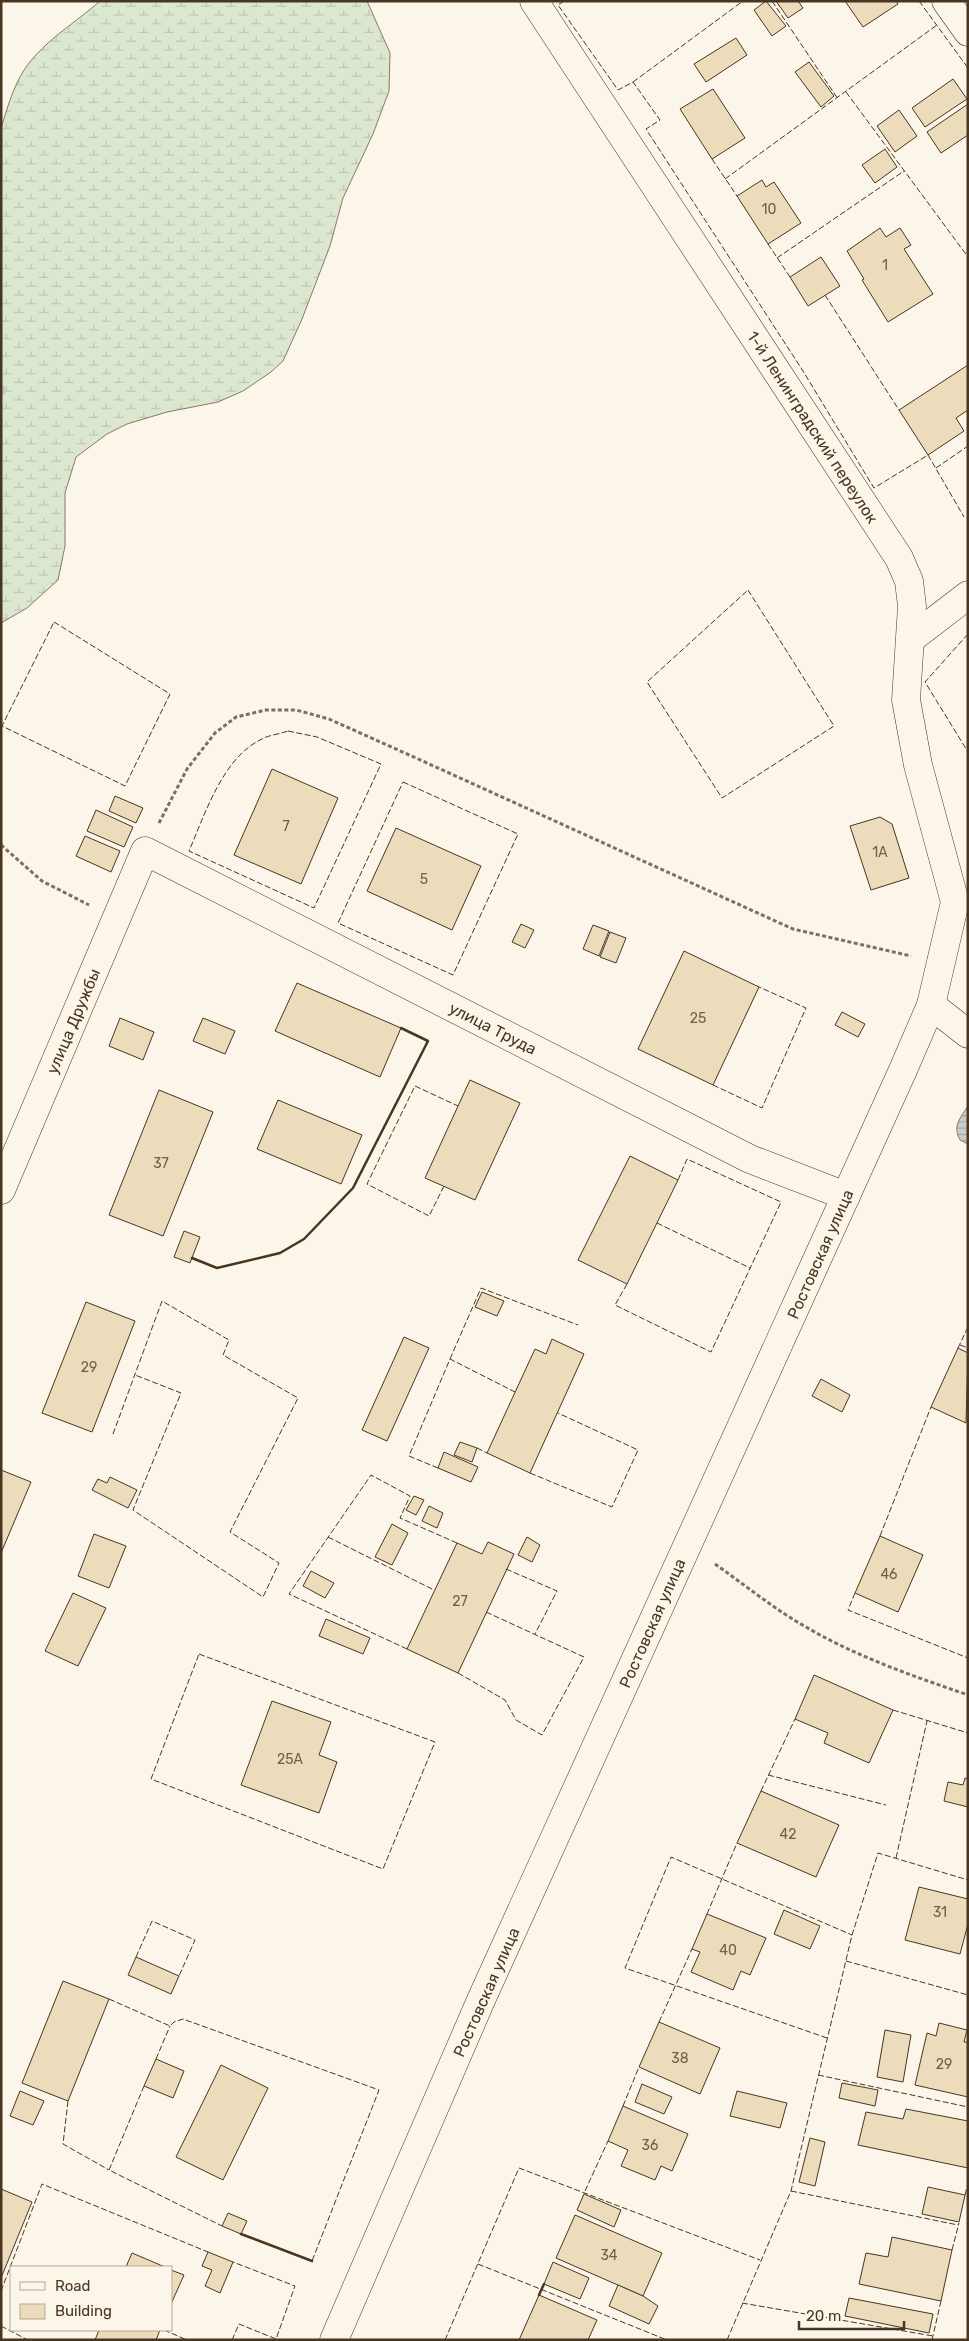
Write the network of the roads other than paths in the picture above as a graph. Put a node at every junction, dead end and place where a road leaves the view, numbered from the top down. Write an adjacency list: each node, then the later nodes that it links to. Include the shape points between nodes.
1 (534, 1): 5 (street, 1-й Ленинградский переулок, via 899,558 909,582)
2 (946, 1): 3 (street)
3 (968, 32)
4 (968, 595): 5 (street)
5 (912, 638): 7 (street, 1-й Ленинградский переулок, via 906,700 918,765)
6 (145, 851): 10 (street, улица Дружбы); 11 (street, улица Труда, via 750,1159)
7 (961, 902): 8 (street, Ростовская улица)
8 (931, 1005): 9 (street); 11 (street, Ростовская улица)
9 (968, 1034)
10 (1, 1190)
11 (846, 1196): 12 (street, Ростовская улица, via 481,2000)
12 (334, 2340)

